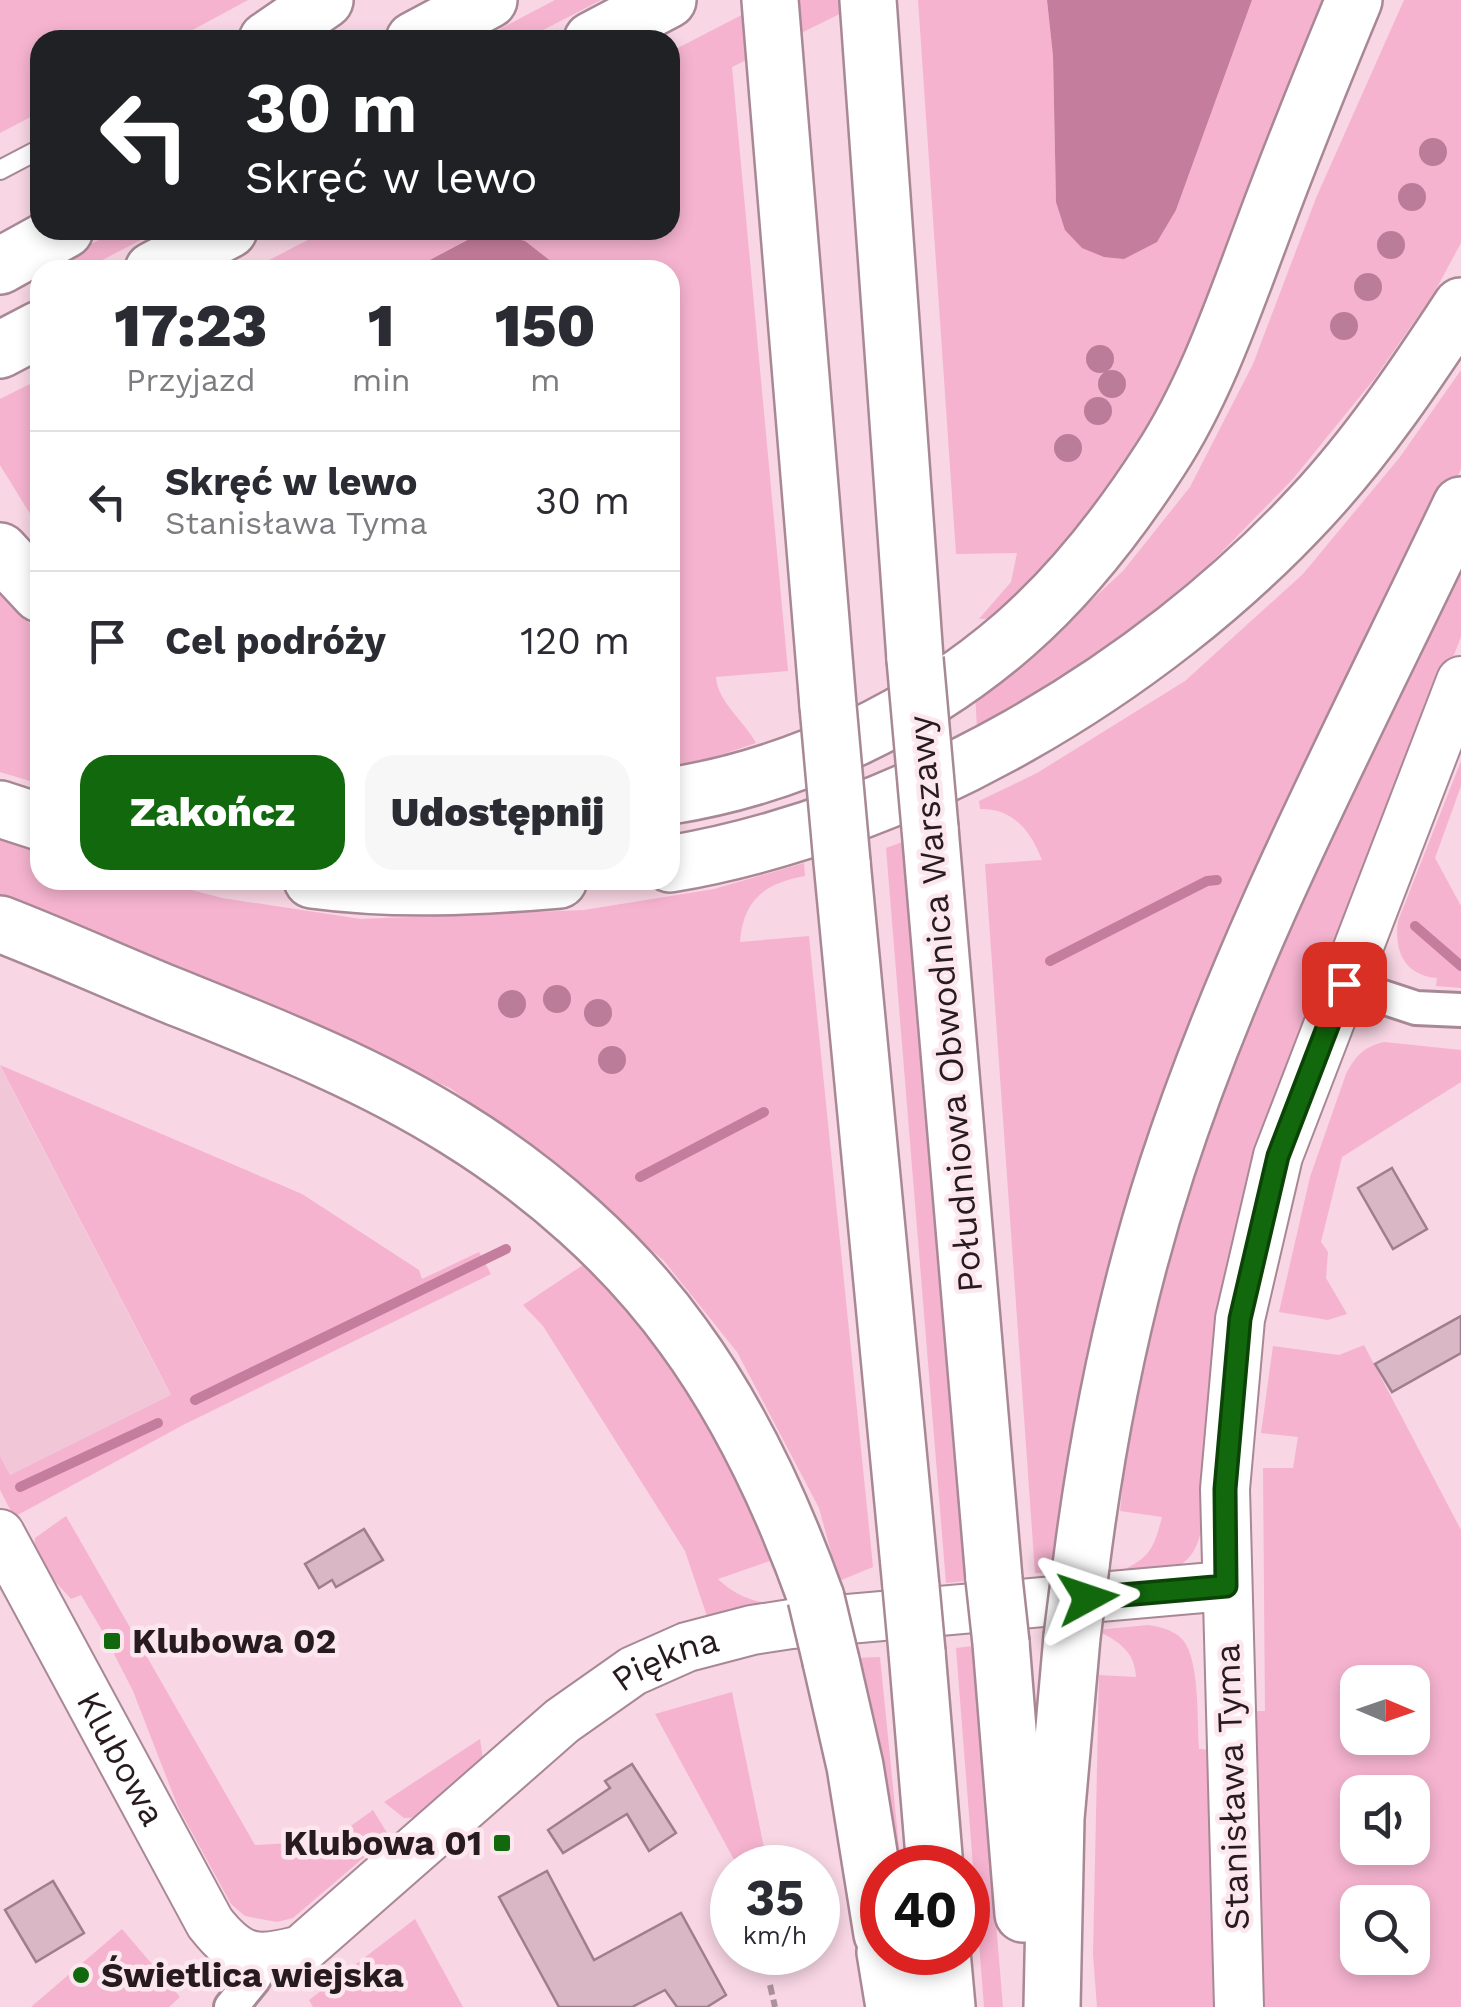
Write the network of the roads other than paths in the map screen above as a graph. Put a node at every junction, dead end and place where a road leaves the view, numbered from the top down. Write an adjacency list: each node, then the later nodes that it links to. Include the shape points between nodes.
1 (324, 0): 7 (lane); 8 (highway)
2 (490, 0): 9 (highway)
3 (668, 0): 10 (highway)
4 (868, 0): 43 (highway, Południowa Obwodnica Warszawy, bridge, via 915,659)
5 (1354, 0): 26 (highway, via 1207,372 1161,458 1082,566 1015,634 938,692 848,741 764,774)
6 (772, 22): 36 (highway, bridge)
7 (266, 30)
8 (281, 30)
9 (433, 30)
10 (611, 30)
11 (30, 154): 12 (lane)
12 (0, 170)
13 (30, 228): 16 (highway)
14 (48, 240): 18 (highway)
15 (210, 240): 17 (highway)
16 (0, 254)
17 (171, 260)
18 (0, 266)
19 (1461, 306): 29 (highway, via 1389,414 1311,507 1233,584 1136,662 1061,712 886,800 775,839)
20 (30, 334): 21 (highway)
21 (0, 350)
22 (1461, 505): 44 (highway, bridge, via 1260,932 1167,1169 1094,1464 1056,1818)
23 (0, 550): 24 (highway)
24 (30, 583)
25 (1461, 682): 31 (street, Stanisława Tyma)
26 (680, 794)
27 (0, 809): 28 (highway)
28 (30, 819)
29 (680, 862)
30 (0, 924): 35 (highway, bridge, via 256,1030 455,1128 542,1189 622,1264 683,1335 780,1506 816,1598)
31 (1344, 984): 32 (street, via 1416,1008); 34 (street, Stanisława Tyma, via 1278,1156 1240,1319 1225,1489)
32 (1461, 1010)
33 (0, 1534): 37 (street, Klubowa, via 210,1923 240,1952)
34 (1226, 1586): 37 (street, Piękna, via 792,1624 687,1646 633,1671 562,1721 302,1950); 45 (street, Stanisława Tyma)
35 (868, 1845)
36 (933, 1845)
37 (265, 1960): 40 (street)
38 (889, 1975): 41 (highway)
39 (944, 1975): 42 (highway)
40 (231, 2007)
41 (894, 2007)
42 (947, 2007)
43 (1031, 2007)
44 (1052, 2007)
45 (1240, 2007)

